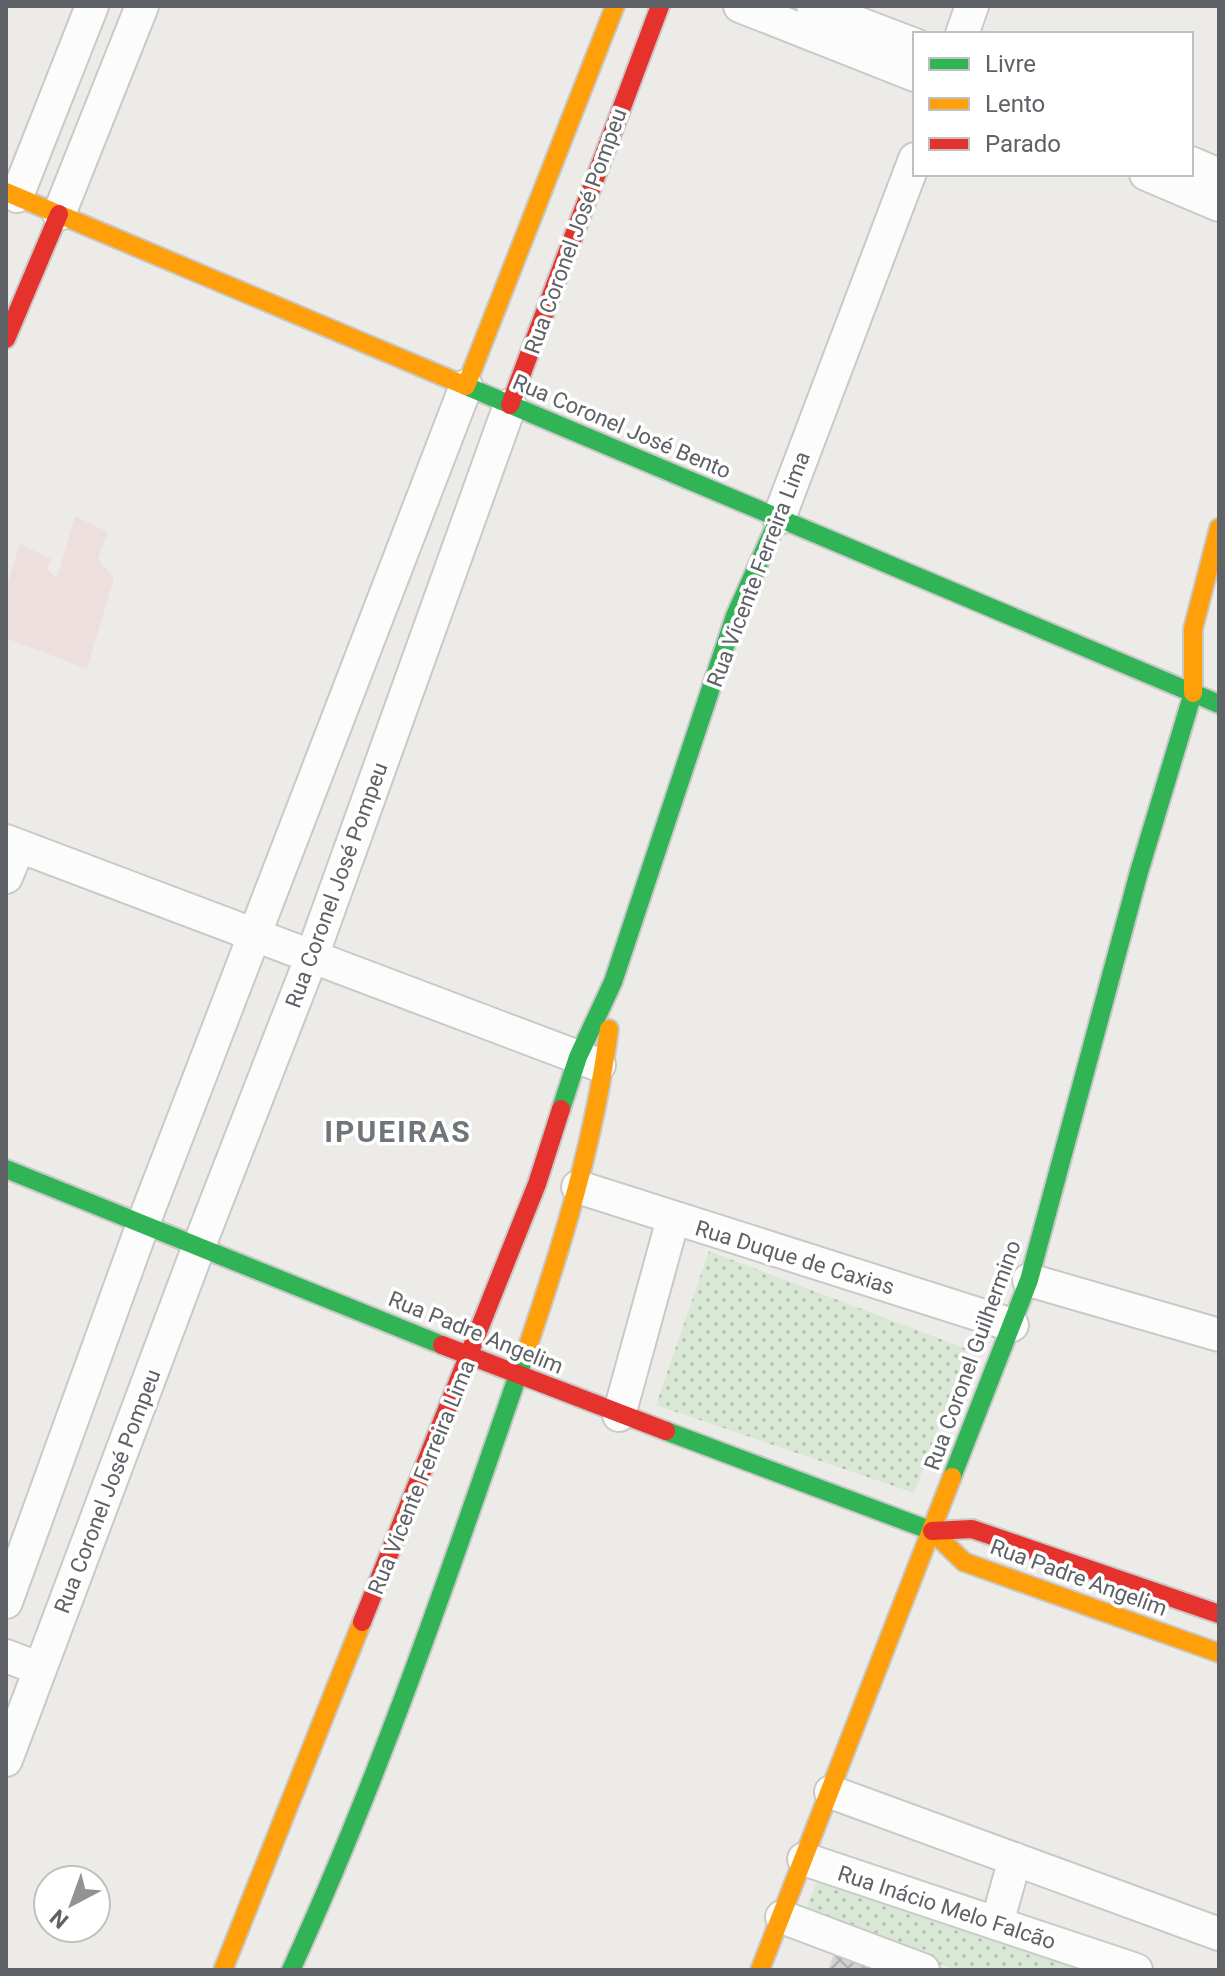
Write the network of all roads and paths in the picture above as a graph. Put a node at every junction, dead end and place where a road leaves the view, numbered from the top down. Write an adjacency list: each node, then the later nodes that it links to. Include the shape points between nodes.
1 (92, 6): 15 (street)
2 (142, 6): 17 (street)
3 (615, 6): 19 (street, Rua Coronel José Pompeu)
4 (660, 6): 20 (street, Rua Coronel José Pompeu)
5 (740, 6): 10 (street)
6 (813, 6): 9 (street)
7 (972, 6): 8 (street)
8 (963, 32)
9 (913, 44)
10 (913, 74)
11 (913, 164): 21 (street, Rua Vicente Ferreira Lima)
12 (1193, 164): 13 (street)
13 (1219, 175)
14 (1151, 176): 16 (street)
15 (11, 199): 17 (street, Rua Coronel José Bento)
16 (1219, 205)
17 (59, 214): 18 (street); 19 (street, Rua Coronel José Bento)
18 (6, 339)
19 (466, 386): 20 (street, Rua Coronel José Bento); 28 (street, Rua Coronel José Pompeu)
20 (510, 405): 21 (street, Rua Coronel José Bento); 29 (street, Rua Coronel José Pompeu)
21 (779, 518): 24 (street, Rua Coronel José Bento); 30 (street, Rua Vicente Ferreira Lima, via 735,616)
22 (1219, 528): 24 (street, Rua Coronel Guilhermino, via 1193,629)
23 (1210, 667): 24 (street, Rua Coronel Guilhermino)
24 (1193, 693): 25 (street, Rua Coronel José Bento); 37 (street, Rua Coronel Guilhermino)
25 (1219, 704)
26 (12, 844): 27 (street); 28 (street)
27 (6, 877)
28 (257, 935): 29 (street); 35 (street, Rua Coronel José Pompeu)
29 (312, 956): 31 (street); 36 (street, Rua Coronel José Pompeu)
30 (613, 982): 31 (street, Rua Vicente Ferreira Lima); 31 (street, Rua Vicente Ferreira Lima)
31 (592, 1062): 33 (street, Rua Vicente Ferreira Lima); 40 (street, Rua Vicente Ferreira Lima, via 537,1184)
32 (6, 1169): 35 (street, Rua Padre Angelim)
33 (578, 1187): 34 (street, Rua Duque de Caxias); 41 (street, Rua Vicente Ferreira Lima)
34 (673, 1219): 38 (street, Rua Duque de Caxias); 42 (street)
35 (143, 1224): 36 (street, Rua Padre Angelim); 46 (street, Rua Coronel José Pompeu)
36 (199, 1246): 40 (street, Rua Padre Angelim); 50 (street, Rua Coronel José Pompeu)
37 (1029, 1280): 38 (street, Rua Coronel Guilhermino); 39 (street)
38 (1012, 1325): 43 (street, Rua Coronel Guilhermino)
39 (1219, 1335)
40 (470, 1356): 41 (street, Rua Padre Angelim); 58 (street, Rua Vicente Ferreira Lima, via 399,1552)
41 (517, 1375): 42 (street, Rua Padre Angelim); 59 (street, Rua Vicente Ferreira Lima)
42 (619, 1415): 43 (street, Rua Padre Angelim)
43 (932, 1531): 44 (street, Rua Padre Angelim, via 972,1529); 45 (street, Rua Padre Angelim, via 964,1562); 52 (street, Rua Coronel Guilhermino)
44 (1082, 1567): 45 (street); 47 (street, Rua Padre Angelim)
45 (1071, 1600): 48 (street, Rua Padre Angelim)
46 (6, 1602)
47 (1219, 1614)
48 (1219, 1653)
49 (6, 1656): 50 (street)
50 (40, 1669): 51 (street, Rua Coronel José Pompeu)
51 (6, 1760)
52 (831, 1792): 53 (street, Rua Coronel Guilhermino); 54 (street)
53 (804, 1859): 55 (street, Rua Coronel Guilhermino); 56 (street, Rua Inácio Melo Falcão)
54 (1015, 1859): 56 (street); 57 (street)
55 (782, 1917): 60 (street, Rua Coronel Guilhermino); 61 (street)
56 (997, 1923): 62 (street, Rua Inácio Melo Falcão)
57 (1219, 1934)
58 (223, 1970)
59 (291, 1970)
60 (760, 1970)
61 (923, 1970)
62 (1136, 1970)

